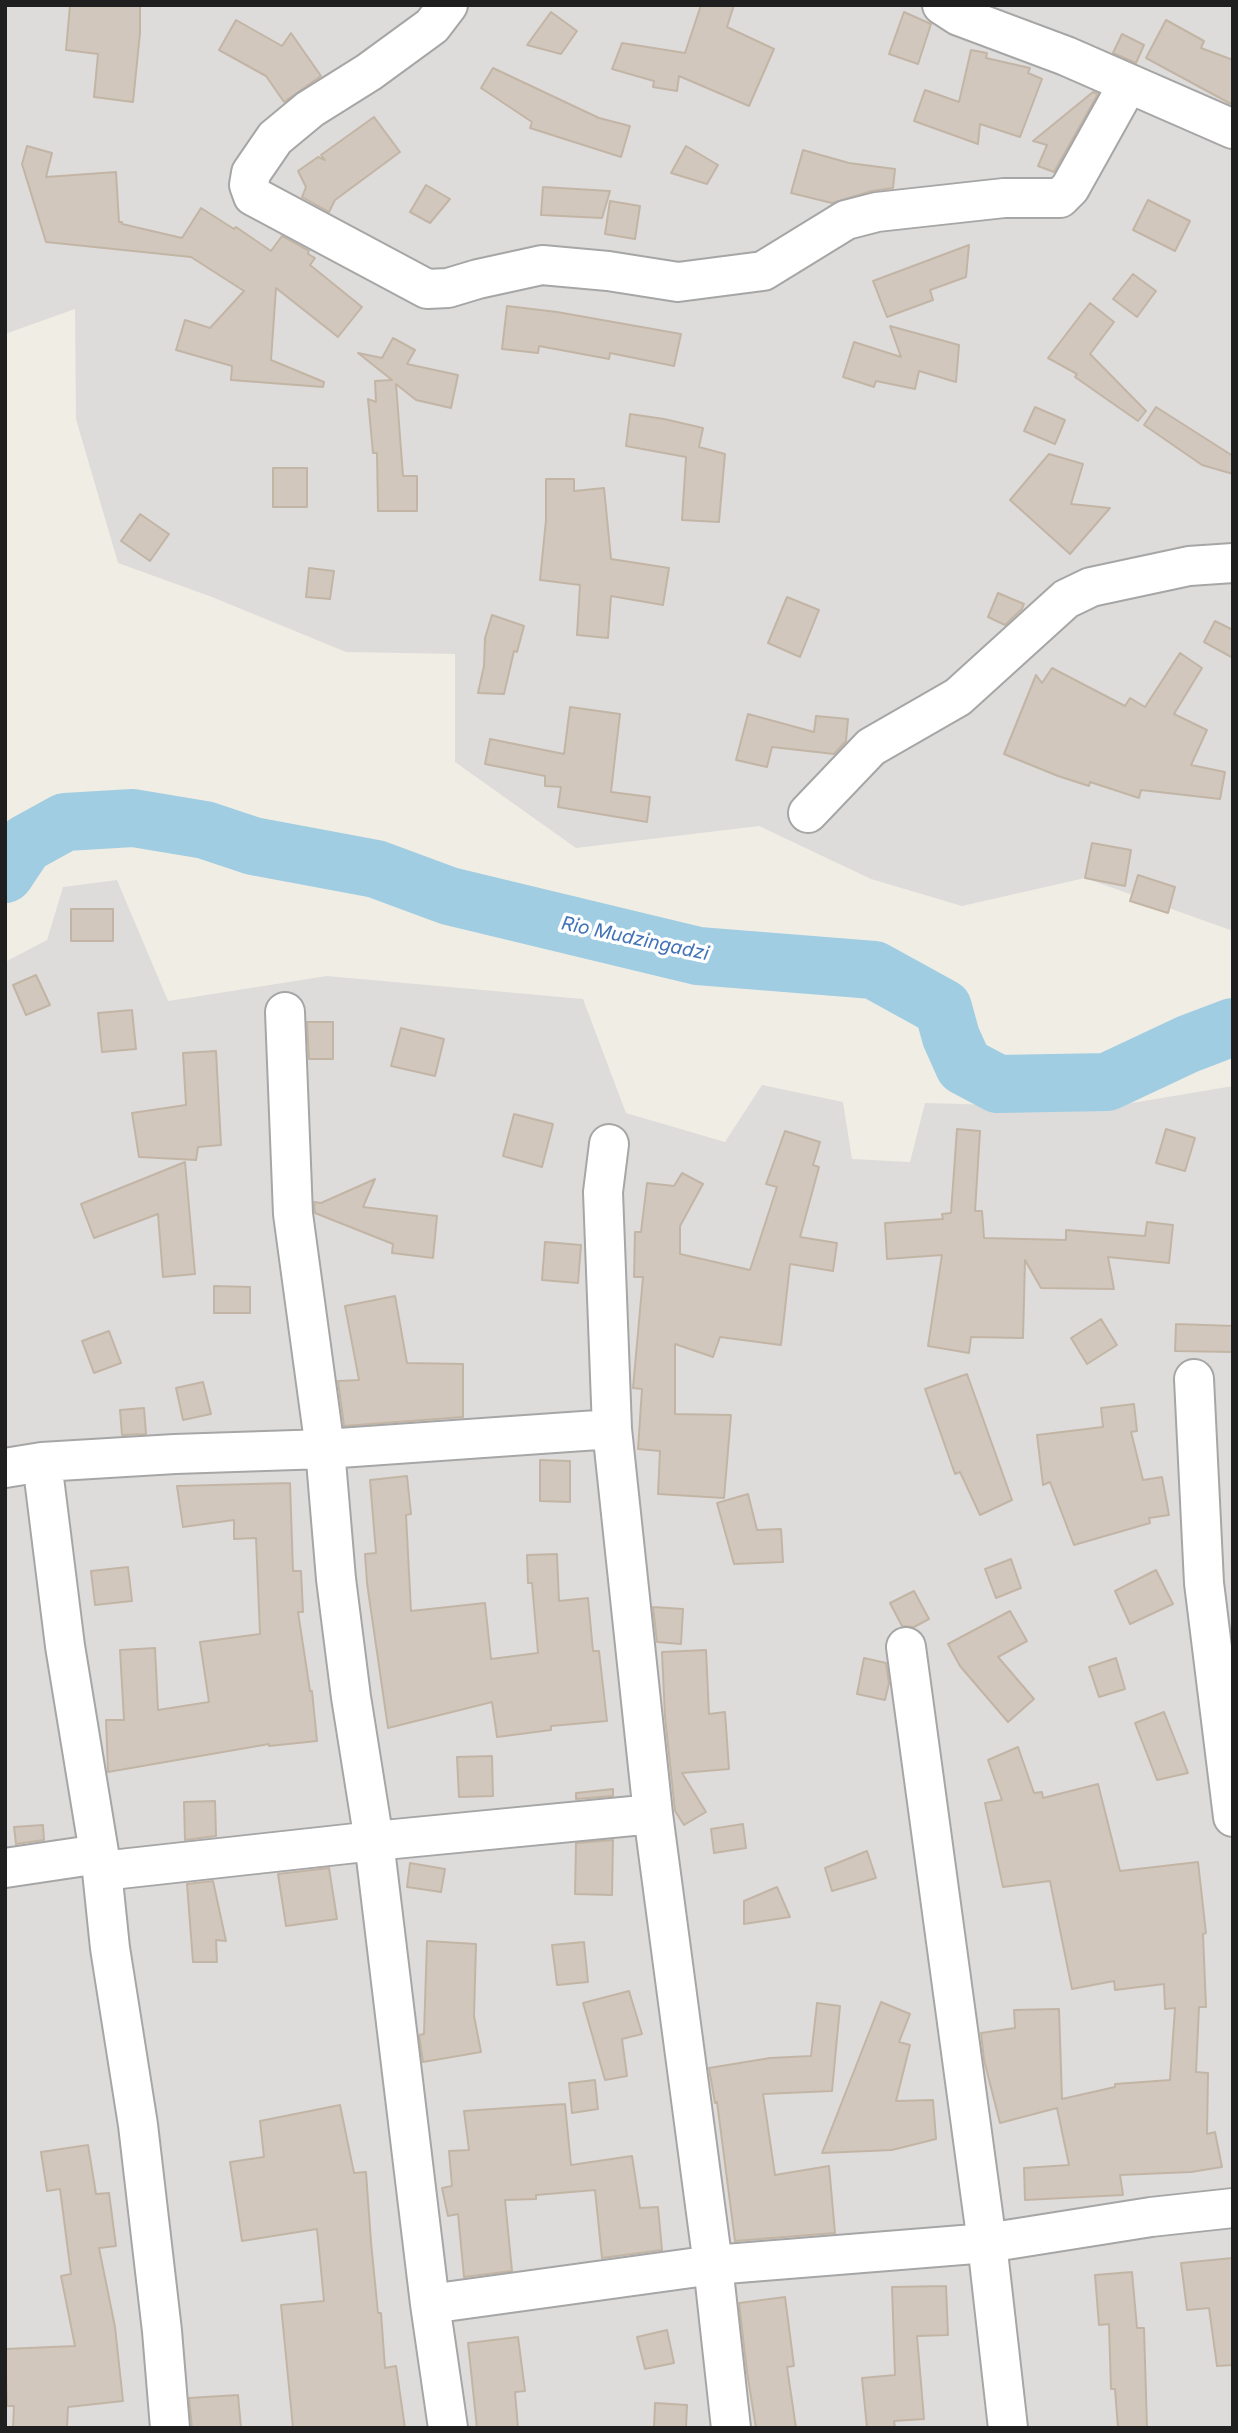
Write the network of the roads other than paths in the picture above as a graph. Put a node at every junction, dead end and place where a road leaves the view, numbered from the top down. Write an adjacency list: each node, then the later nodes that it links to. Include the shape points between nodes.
1 (448, 5): 3 (street, via 432,26 275,138 251,173 249,185 253,196 427,289 542,265 678,282 763,271 846,220 877,212 1004,198 1060,198)
2 (942, 5): 3 (street, via 958,16)
3 (1128, 84): 4 (street)
4 (1233, 129)
5 (1233, 563): 6 (street, via 1189,566 1128,579 1091,587 1066,599 958,697 871,747)
6 (808, 813)
7 (285, 1012): 11 (street, via 293,1214)
8 (610, 1144): 10 (street, via 603,1192)
9 (1194, 1379): 15 (street, via 1204,1583)
10 (612, 1429): 11 (street); 14 (street)
11 (325, 1449): 12 (street); 16 (street, via 347,1670)
12 (23, 1465): 17 (street, via 65,1646)
13 (906, 1647): 20 (street)
14 (653, 1814): 16 (street); 21 (street)
15 (1233, 1817)
16 (374, 1841): 17 (street); 22 (street)
17 (101, 1862): 18 (street); 23 (street, via 139,2138)
18 (5, 1868)
19 (1233, 2208): 20 (street)
20 (987, 2243): 21 (street); 26 (street)
21 (713, 2265): 22 (street); 25 (street)
22 (430, 2304): 24 (street)
23 (170, 2428)
24 (448, 2428)
25 (731, 2428)
26 (1008, 2428)

